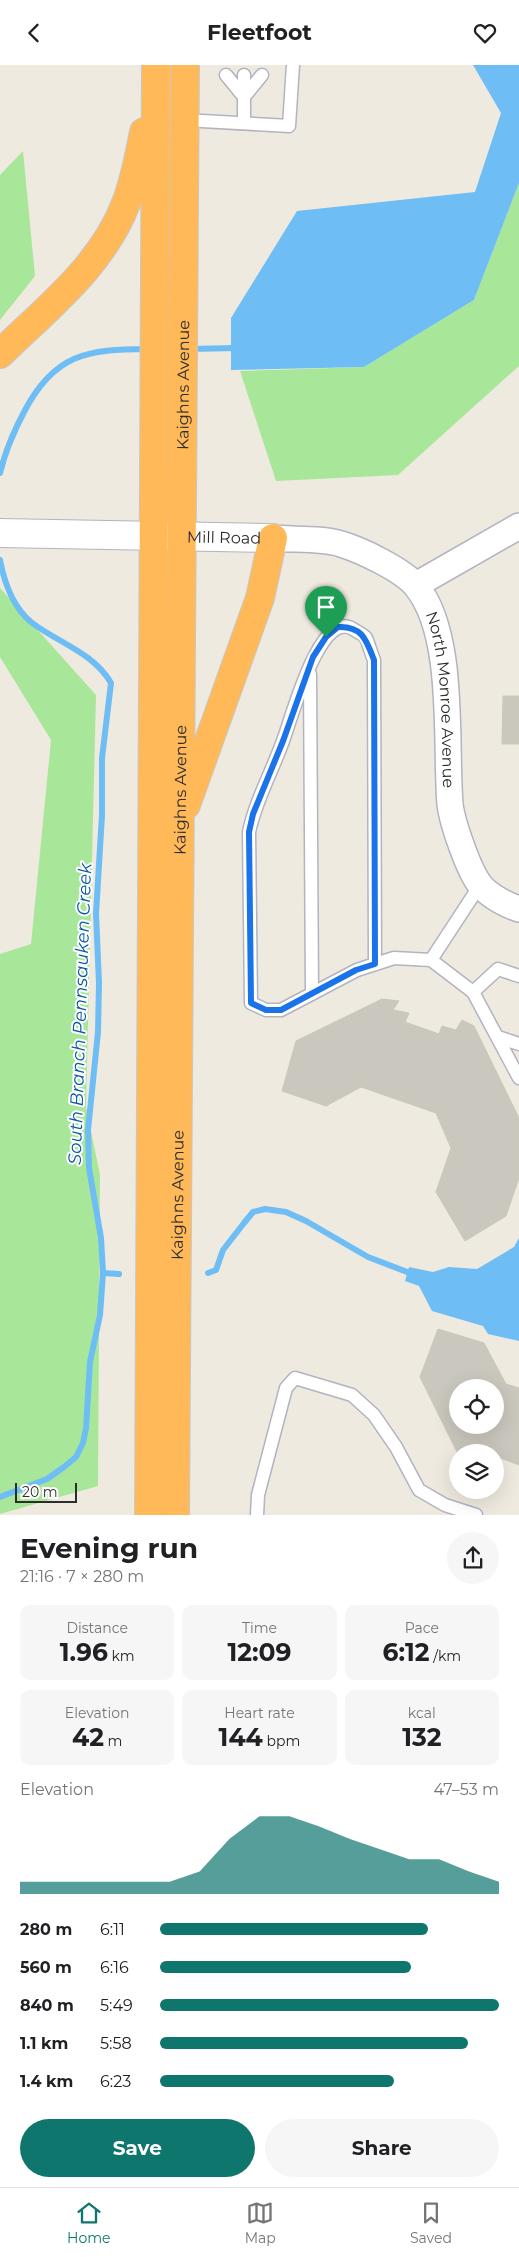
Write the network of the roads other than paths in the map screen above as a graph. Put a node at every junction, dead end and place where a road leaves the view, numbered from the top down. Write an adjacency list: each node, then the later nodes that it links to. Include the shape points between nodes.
1 (185, 65): 8 (highway, Kaighns Avenue)
2 (293, 65): 9 (lane, via 290,126)
3 (156, 72): 10 (highway, via 131,189 119,220 87,268); 13 (highway, Kaighns Avenue)
4 (226, 75): 7 (lane)
5 (244, 75): 7 (lane)
6 (262, 75): 7 (lane)
7 (244, 97): 9 (lane)
8 (184, 120): 9 (lane); 14 (highway, Kaighns Avenue)
9 (244, 123)
10 (0, 354)
11 (519, 526): 16 (street)
12 (10, 533): 13 (street, Mill Road)
13 (155, 535): 14 (street, Mill Road); 29 (highway, Kaighns Avenue)
14 (182, 535): 15 (street, Mill Road); 18 (highway, Kaighns Avenue)
15 (273, 539): 16 (street, Mill Road, via 339,543 383,563); 18 (highway, via 260,598)
16 (416, 585): 19 (street, North Monroe Avenue, via 439,633 448,725 450,806 466,859)
17 (310, 665): 22 (lane, via 326,637 338,627 349,627 365,637 374,660); 25 (lane); 25 (lane, via 249,832 251,1003 266,1010 281,1010)
18 (180, 823): 30 (highway, Kaighns Avenue)
19 (480, 885): 20 (street, North Monroe Avenue, via 509,906); 21 (lane)
20 (519, 909)
21 (430, 960): 22 (lane, via 394,958); 24 (lane)
22 (375, 964): 25 (lane, via 356,970)
23 (519, 976): 24 (lane, via 498,969)
24 (473, 992): 26 (lane)
25 (312, 994)
26 (498, 1037): 27 (lane); 28 (lane)
27 (519, 1044)
28 (519, 1078)
29 (149, 1515)
30 (175, 1515)
31 (257, 1515): 32 (lane, via 258,1495 286,1388 295,1378 352,1395 374,1415 419,1490 445,1505)
32 (476, 1515)

